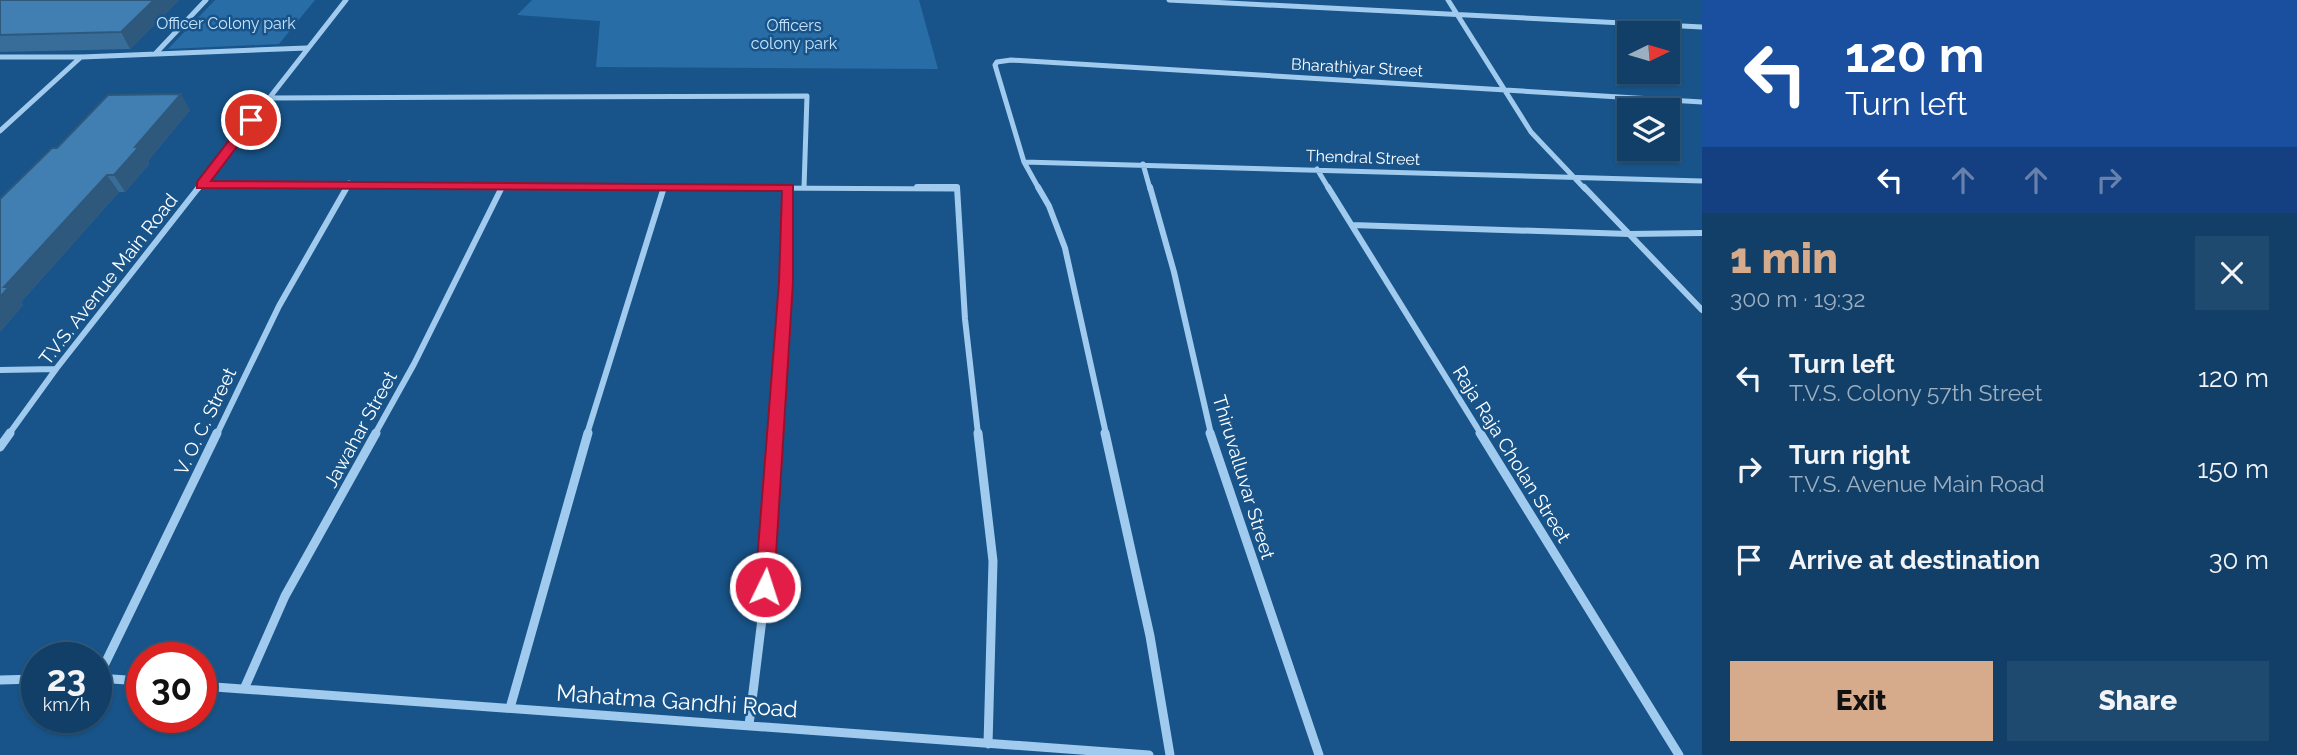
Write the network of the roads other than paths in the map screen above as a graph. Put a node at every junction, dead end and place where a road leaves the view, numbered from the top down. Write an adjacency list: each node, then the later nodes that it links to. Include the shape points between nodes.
1 (206, 0): 8 (street)
2 (346, 0): 7 (street, T.V.S. Avenue Main Road)
3 (1169, 0): 5 (street)
4 (1448, 0): 5 (street)
5 (1458, 15): 6 (street); 11 (street)
6 (1702, 27)
7 (307, 48): 8 (street); 12 (street, T.V.S. Avenue Main Road)
8 (155, 54): 10 (street)
9 (0, 57): 10 (street)
10 (82, 57): 14 (street)
11 (1505, 90): 13 (street, Bharathiyar Street); 15 (street, Bharathiyar Street, via 1011,60 995,65); 18 (street, via 1531,132)
12 (268, 98): 21 (street, T.V.S. Avenue Main Road); 25 (street, via 807,96)
13 (1702, 102)
14 (0, 131)
15 (1024, 162): 16 (street, Thendral Street); 43 (street, via 1049,206 1065,248 1150,636)
16 (1143, 164): 17 (street, Thendral Street); 44 (street, Thiruvalluvar Street, via 1174,272 1209,429)
17 (1317, 169): 18 (street, Thendral Street); 26 (street, Raja Raja Cholan Street)
18 (1574, 177): 19 (street, Thendral Street); 28 (street)
19 (1702, 181)
20 (349, 183): 21 (street); 22 (street); 33 (street, V. O. C. Street, via 279,306)
21 (202, 185): 30 (street, T.V.S. Avenue Main Road)
22 (503, 185): 23 (street); 37 (street, Jawahar Street, via 414,364 285,596)
23 (664, 186): 24 (street); 38 (street, via 569,494)
24 (788, 187): 25 (street); 39 (street, via 776,446 758,662)
25 (804, 188): 40 (street, via 957,187 965,319 993,561)
26 (1352, 225): 28 (street); 45 (street, Raja Raja Cholan Street)
27 (1702, 233): 28 (street)
28 (1629, 234): 29 (street)
29 (1702, 310)
30 (56, 369): 31 (street); 32 (street, T.V.S. Avenue Main Road)
31 (0, 370)
32 (0, 447)
33 (112, 647)
34 (0, 680): 35 (street)
35 (21, 680)
36 (217, 687): 37 (street, Mahatma Gandhi Road)
37 (244, 689): 38 (street, Mahatma Gandhi Road)
38 (510, 708): 39 (street, Mahatma Gandhi Road)
39 (748, 725): 40 (street, Mahatma Gandhi Road)
40 (988, 744): 41 (street, Mahatma Gandhi Road)
41 (1018, 750): 42 (street, Mahatma Gandhi Road)
42 (1149, 755)
43 (1170, 755)
44 (1320, 755)
45 (1679, 755)

